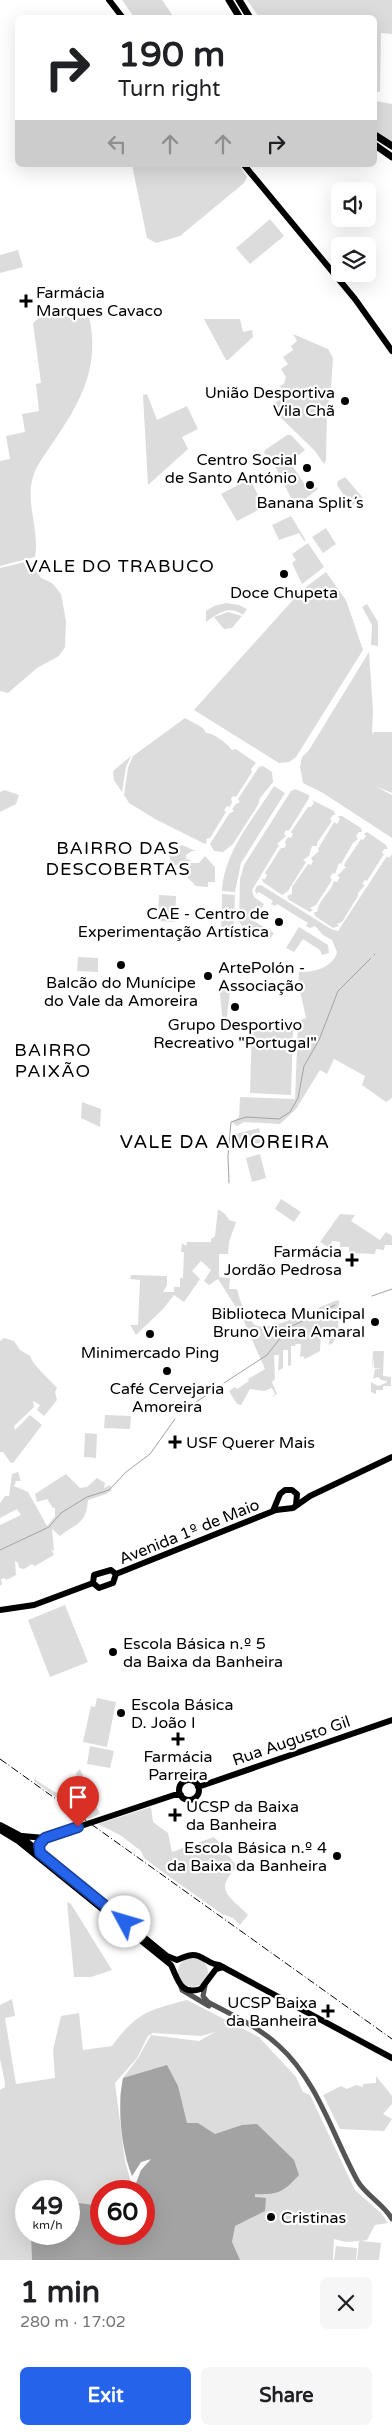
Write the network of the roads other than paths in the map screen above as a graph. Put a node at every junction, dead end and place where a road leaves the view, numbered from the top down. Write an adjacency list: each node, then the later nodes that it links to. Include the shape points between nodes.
1 (109, 0): 4 (main road)
2 (229, 0): 5 (highway)
3 (239, 0): 6 (highway)
4 (121, 15)
5 (238, 15)
6 (248, 15)
7 (377, 136): 9 (highway)
8 (377, 146): 10 (highway)
9 (392, 146)
10 (392, 157)
11 (246, 167): 12 (main road, via 361,306)
12 (392, 351)
13 (392, 1457): 15 (main road, Avenida 1º de Maio)
14 (297, 1494): 15 (main road, Avenida 1º de Maio); 16 (main road, Avenida 1º de Maio, via 286,1490); 17 (main road)
15 (310, 1496): 17 (main road, Avenida 1º de Maio)
16 (279, 1498): 18 (main road, Avenida 1º de Maio, via 281,1505); 19 (main road, Avenida 1º de Maio)
17 (296, 1505): 18 (main road, Avenida 1º de Maio)
18 (288, 1508): 19 (main road, Avenida 1º de Maio)
19 (272, 1512): 20 (main road, Avenida 1º de Maio)
20 (116, 1574): 21 (main road, Avenida 1º de Maio, via 111,1570 103,1571 94,1576); 21 (main road, Avenida 1º de Maio, via 113,1583 99,1588)
21 (93, 1583): 22 (main road, Avenida 1º de Maio, via 34,1606)
22 (0, 1610)
23 (392, 1720): 24 (main road, Rua Augusto Gil)
24 (198, 1787): 25 (main road, via 192,1781 185,1781); 25 (main road, via 193,1799 188,1800)
25 (180, 1793): 29 (main road)
26 (0, 1824): 28 (main road)
27 (0, 1830): 34 (main road, via 18,1841 171,1965)
28 (14, 1832): 29 (main road, via 30,1838); 30 (main road)
29 (45, 1838): 30 (main road, via 39,1845)
30 (40, 1853): 31 (main road, via 167,1956)
31 (181, 1959): 32 (main road, via 192,1955); 34 (main road)
32 (207, 1962): 33 (main road); 35 (main road)
33 (223, 1967): 35 (main road, via 216,1969); 39 (main road)
34 (174, 1974): 37 (main road)
35 (211, 1976): 36 (main road)
36 (205, 1986): 37 (main road, via 191,1991); 38 (street, via 205,2000 267,2036)
37 (181, 1987): 38 (street, via 188,1995 253,2030)
38 (288, 2057): 40 (street, via 311,2086 357,2181 386,2208)
39 (392, 2058)
40 (392, 2219)

